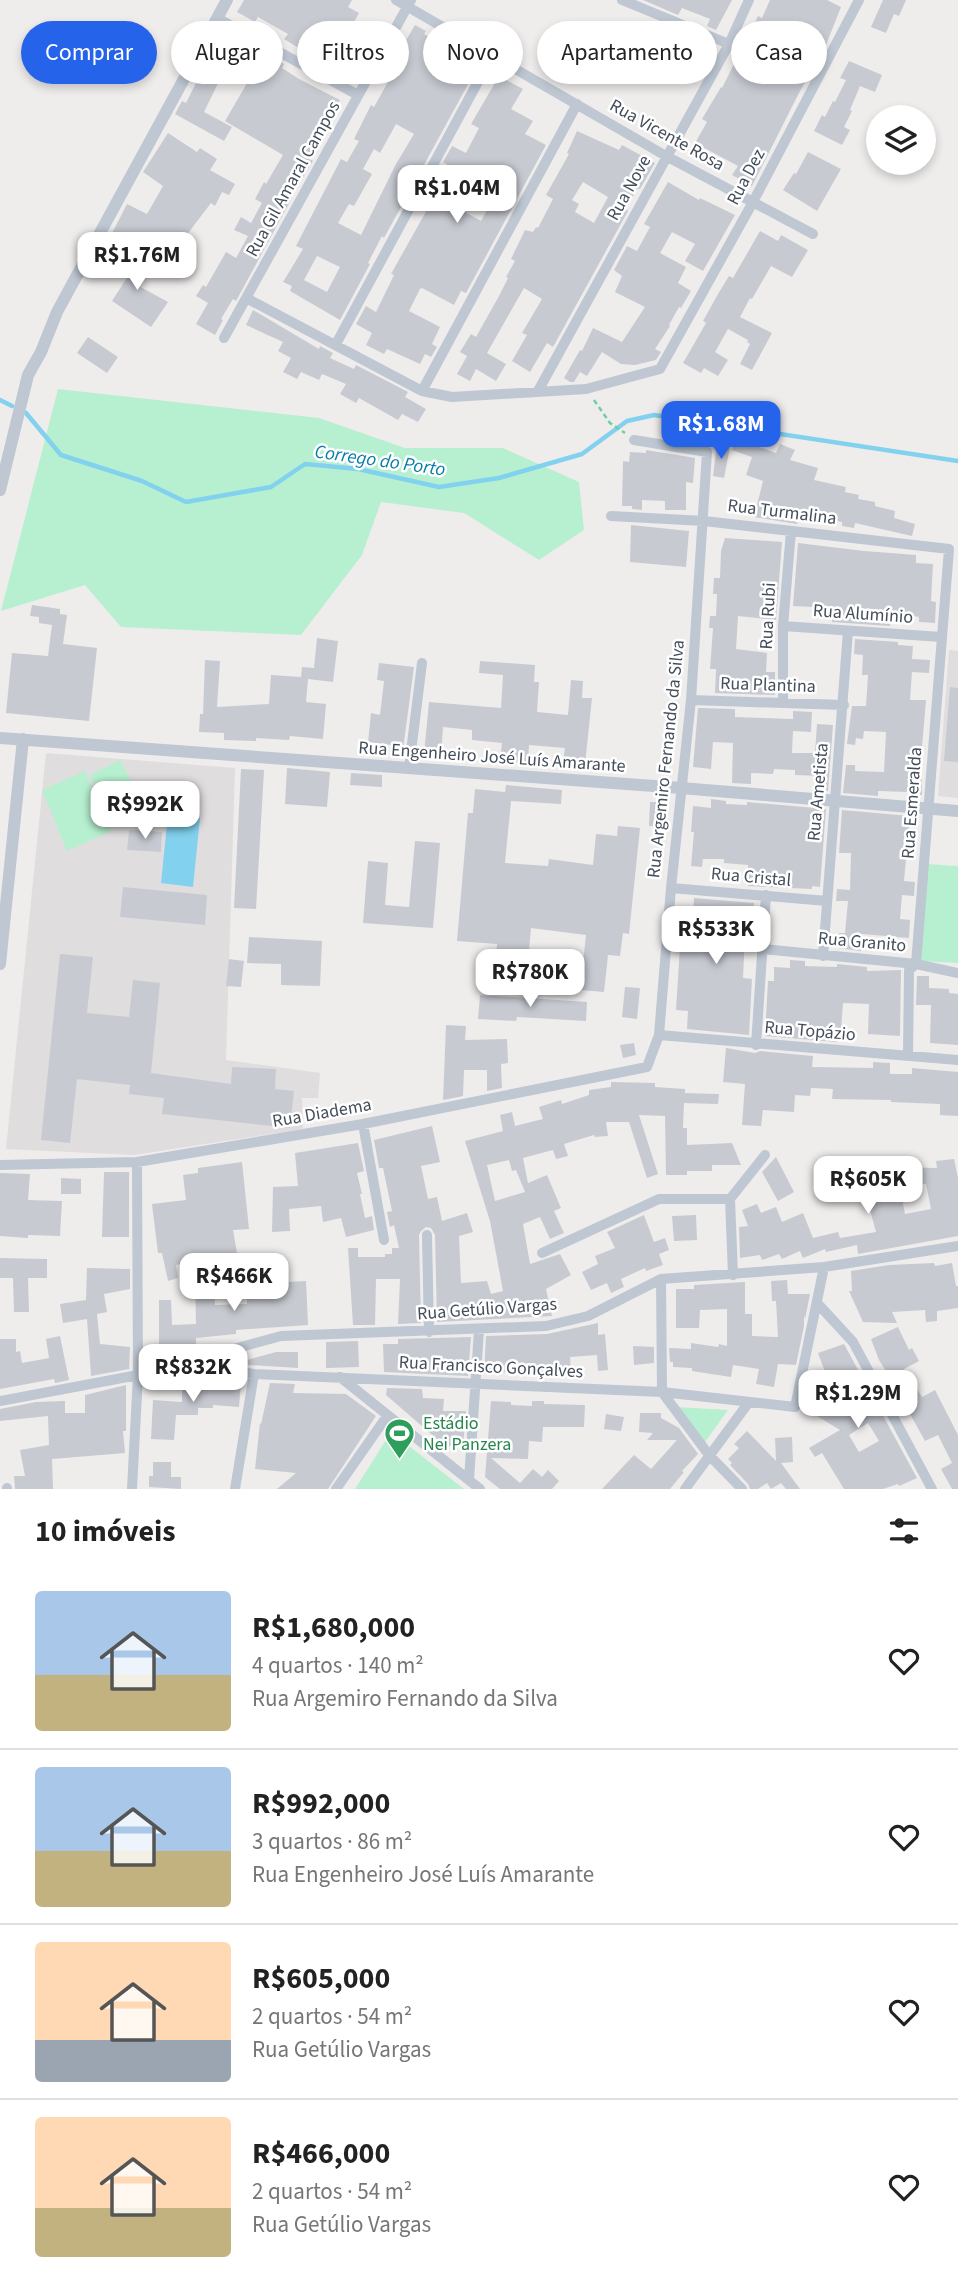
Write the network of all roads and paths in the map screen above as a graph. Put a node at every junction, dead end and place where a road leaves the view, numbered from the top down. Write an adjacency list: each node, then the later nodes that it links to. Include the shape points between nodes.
1 (227, 0): 7 (street)
2 (396, 0): 6 (street, Rua Vicente Rosa)
3 (622, 0): 9 (street)
4 (749, 0): 9 (street, Rua Nove)
5 (859, 0): 15 (street, Rua Dez)
6 (410, 3): 8 (street, Rua Vicente Rosa); 12 (street, Rua Gil Amaral Campos)
7 (217, 18): 12 (street); 24 (street, via 57,312 28,375)
8 (438, 21)
9 (729, 44): 14 (street, Rua Nove)
10 (523, 74): 13 (street, Rua Vicente Rosa)
11 (477, 84): 19 (street)
12 (358, 95): 17 (street, Rua Gil Amaral Campos)
13 (577, 104): 14 (street, Rua Vicente Rosa); 21 (street)
14 (666, 156): 15 (street, Rua Vicente Rosa); 22 (street, Rua Nove)
15 (753, 202): 16 (street, Rua Vicente Rosa); 20 (street, Rua Dez, via 660,369)
16 (813, 234)
17 (248, 299): 18 (street, Rua Gil Amaral Campos); 19 (street)
18 (225, 338)
19 (336, 344): 21 (street)
20 (586, 389): 22 (street); 23 (path, via 610,423)
21 (422, 391): 22 (street, via 452,397)
22 (538, 391)
23 (632, 438): 26 (street, Rua Argemiro Fernando da Silva, via 707,452)
24 (0, 490)
25 (611, 516): 26 (street, Rua Turmalina)
26 (704, 521): 27 (street, Rua Turmalina); 33 (street, Rua Argemiro Fernando da Silva)
27 (791, 531): 28 (street, Rua Turmalina); 29 (street, Rua Rubi)
28 (949, 549): 31 (street, Rua Esmeralda)
29 (783, 626): 30 (street, Rua Alumínio); 34 (street, Rua Rubi)
30 (848, 631): 31 (street, Rua Alumínio); 35 (street, Rua Ametista)
31 (941, 637): 41 (street, Rua Esmeralda)
32 (422, 663): 38 (street)
33 (691, 700): 34 (street, Rua Plantina); 39 (street, Rua Argemiro Fernando da Silva)
34 (783, 703): 35 (street, Rua Plantina)
35 (844, 705): 40 (street, Rua Ametista)
36 (0, 738): 37 (street, Rua Engenheiro José Luís Amarante)
37 (23, 738): 38 (street, Rua Engenheiro José Luís Amarante); 48 (street)
38 (409, 768): 39 (street, Rua Engenheiro José Luís Amarante)
39 (681, 788): 40 (street, Rua Engenheiro José Luís Amarante); 43 (street, Rua Argemiro Fernando da Silva)
40 (834, 801): 41 (street, Rua Engenheiro José Luís Amarante); 45 (street, Rua Ametista)
41 (929, 809): 42 (street, Rua Engenheiro José Luís Amarante); 49 (street, Rua Esmeralda)
42 (958, 811)
43 (671, 888): 44 (street, Rua Cristal); 51 (street, Rua Argemiro Fernando da Silva)
44 (766, 895): 45 (street, Rua Cristal); 46 (street)
45 (827, 901): 47 (street, Rua Ametista)
46 (763, 949): 47 (street, Rua Granito); 52 (street)
47 (823, 956): 49 (street, Rua Granito)
48 (0, 964)
49 (916, 964): 50 (street, Rua Granito); 53 (street, Rua Esmeralda, via 909,970)
50 (958, 972)
51 (659, 1035): 52 (street, Rua Topázio); 55 (street, Rua Argemiro Fernando da Silva)
52 (756, 1045): 53 (street, Rua Topázio)
53 (908, 1056): 54 (street, Rua Topázio)
54 (958, 1060)
55 (647, 1067): 56 (street, Rua Diadema)
56 (363, 1124): 58 (street, Rua Diadema); 62 (street)
57 (765, 1155): 60 (street)
58 (137, 1162): 59 (street, Rua Diadema); 73 (street)
59 (0, 1165)
60 (730, 1199): 64 (street, via 659,1199); 66 (street)
61 (427, 1235): 70 (street)
62 (384, 1240)
63 (958, 1246): 65 (street, Rua Getúlio Vargas)
64 (542, 1253)
65 (824, 1267): 66 (street, Rua Getúlio Vargas); 68 (street)
66 (733, 1275): 67 (street, Rua Getúlio Vargas)
67 (661, 1279): 69 (street, Rua Getúlio Vargas, via 588,1316 546,1326); 76 (street)
68 (817, 1304): 78 (street, Rua Francisco Gonçalves, via 794,1406); 88 (street, via 853,1342)
69 (479, 1330): 70 (street, Rua Getúlio Vargas); 75 (street)
70 (429, 1332): 71 (street, Rua Getúlio Vargas, via 281,1336)
71 (186, 1364): 72 (street, Rua Francisco Gonçalves); 73 (street, Rua Getúlio Vargas)
72 (254, 1374): 74 (street, Rua Francisco Gonçalves); 83 (street)
73 (138, 1376): 77 (street, Rua Getúlio Vargas); 82 (street)
74 (340, 1377): 75 (street, Rua Francisco Gonçalves); 79 (street)
75 (477, 1384): 76 (street, Rua Francisco Gonçalves); 81 (street)
76 (662, 1392): 78 (street, Rua Francisco Gonçalves); 80 (street)
77 (0, 1401)
78 (749, 1402): 80 (street)
79 (387, 1416): 81 (street); 84 (street)
80 (709, 1455): 86 (street); 87 (street)
81 (469, 1480): 85 (street)
82 (132, 1489)
83 (235, 1489)
84 (336, 1489)
85 (480, 1489)
86 (685, 1489)
87 (742, 1489)
88 (931, 1489)

